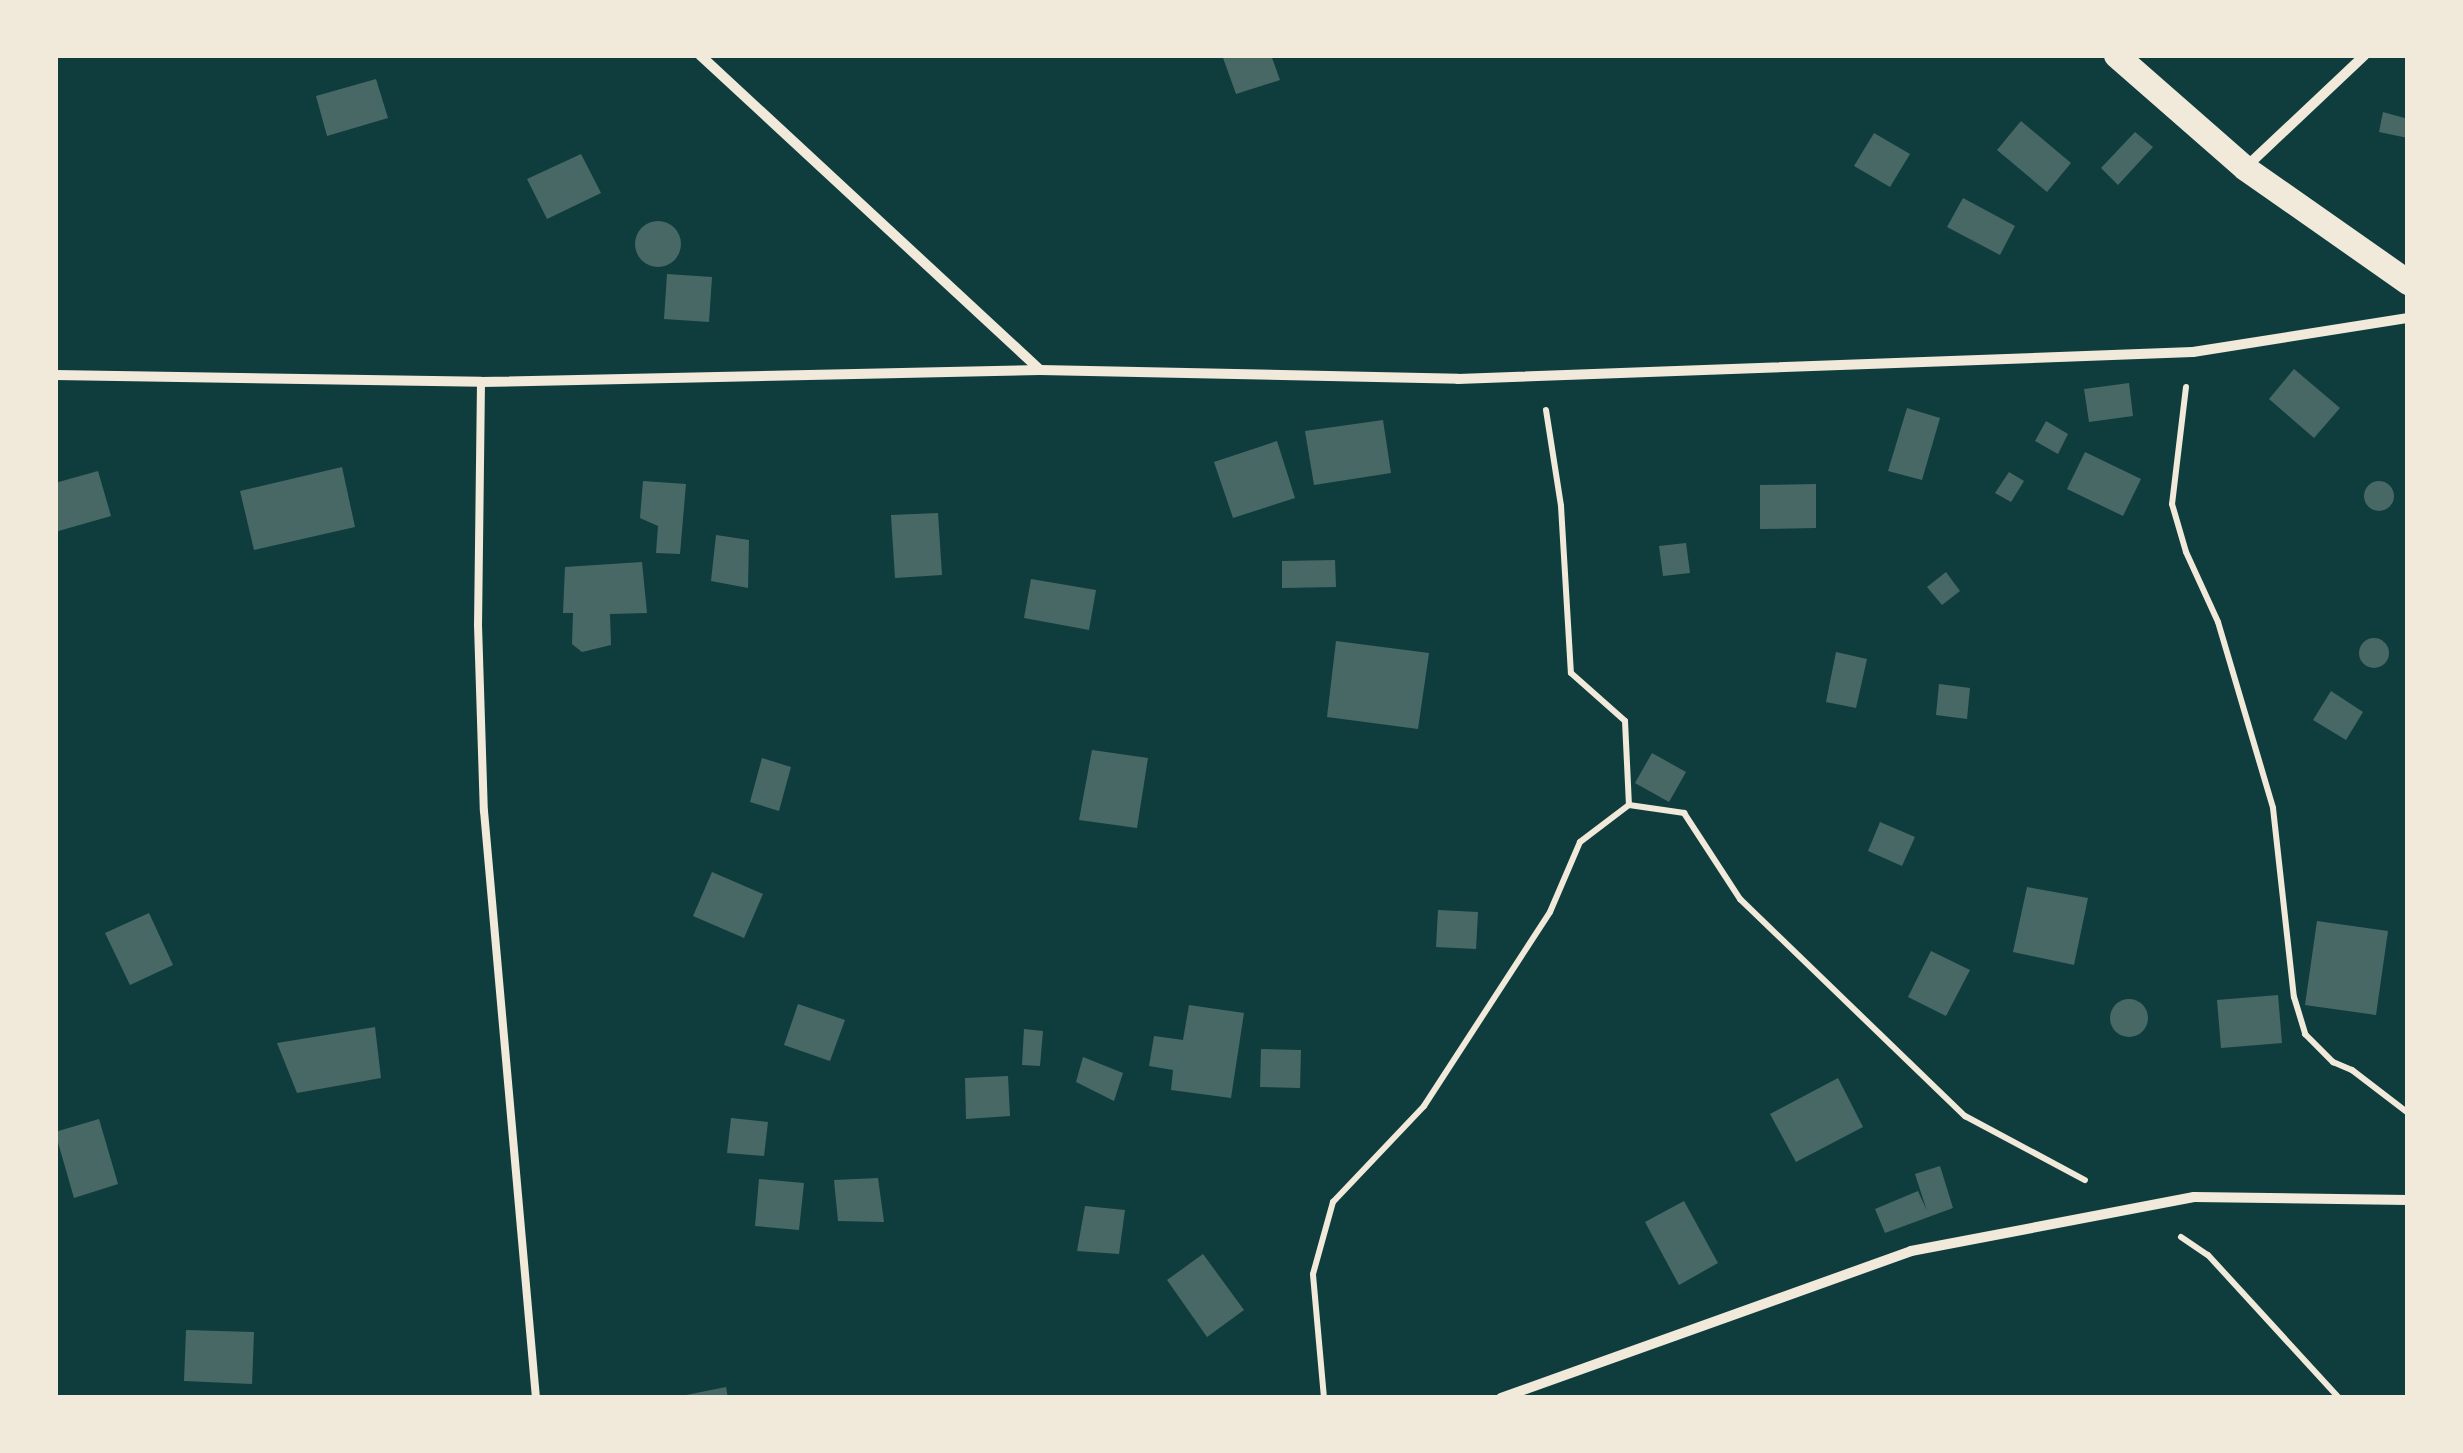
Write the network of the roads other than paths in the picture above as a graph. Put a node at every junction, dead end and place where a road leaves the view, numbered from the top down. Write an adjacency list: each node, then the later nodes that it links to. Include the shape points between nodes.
1 (700, 55): 7 (street)
2 (2116, 55): 4 (main road)
3 (2365, 55): 4 (street)
4 (2245, 168): 5 (main road)
5 (2408, 282)
6 (2408, 318): 7 (street, via 2193,352 1458,379)
7 (1040, 370): 9 (street)
8 (55, 375): 9 (street)
9 (481, 382): 11 (lane, via 484,811)
10 (2408, 1200): 12 (street, via 2194,1197 1911,1251)
11 (536, 1398)
12 (1501, 1398)

